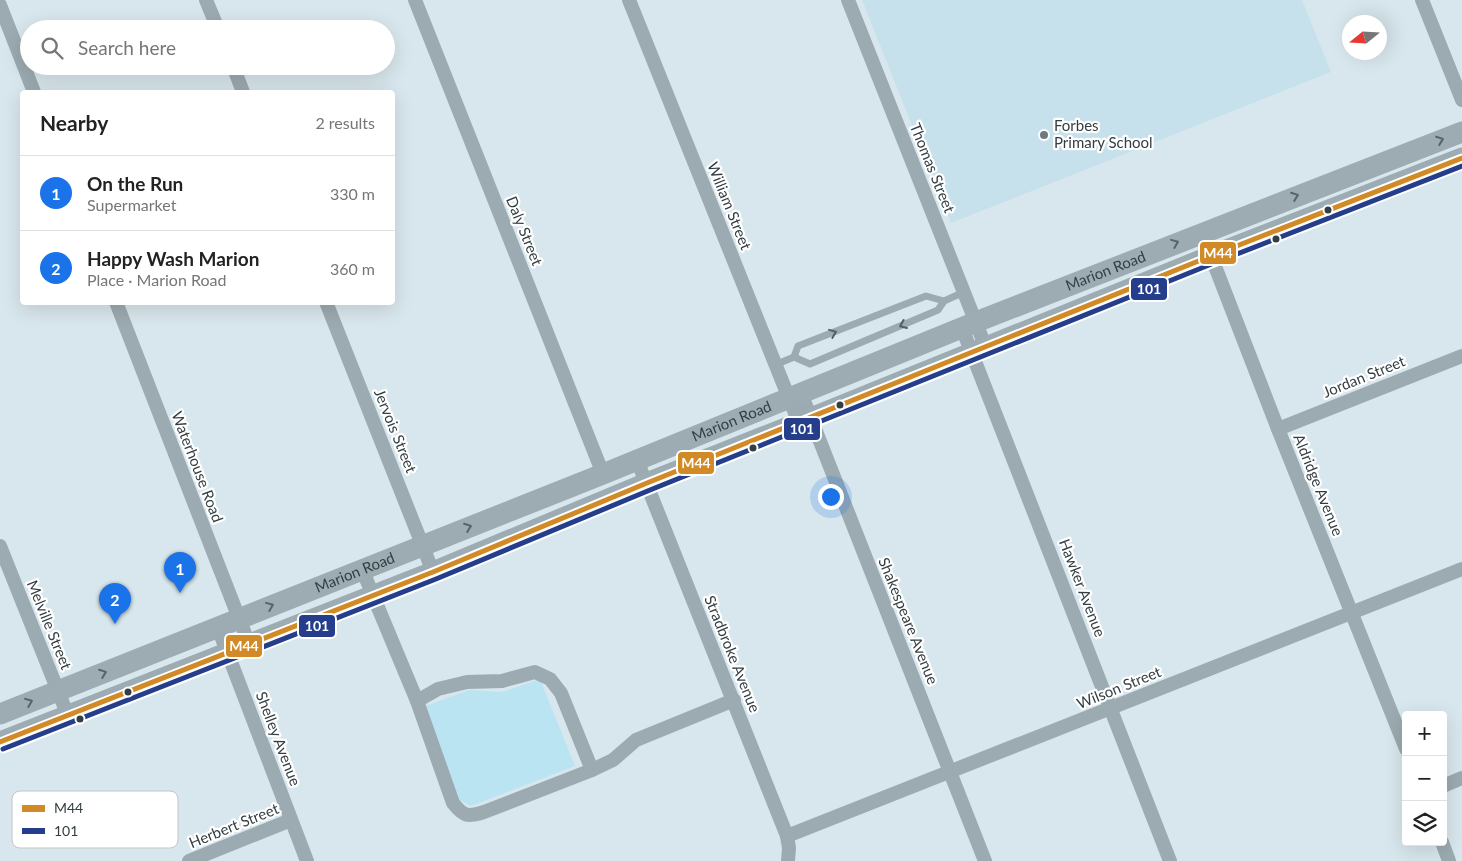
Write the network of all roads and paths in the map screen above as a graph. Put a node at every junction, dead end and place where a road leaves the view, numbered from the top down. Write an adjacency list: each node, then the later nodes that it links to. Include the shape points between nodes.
1 (206, 0): 7 (street)
2 (415, 0): 31 (street, Daly Street)
3 (629, 0): 26 (street, William Street)
4 (848, 0): 18 (street, Thomas Street)
5 (1422, 0): 13 (street)
6 (0, 5): 8 (street)
7 (214, 20)
8 (20, 56)
9 (27, 75): 11 (street)
10 (236, 75): 12 (street)
11 (33, 90)
12 (242, 90)
13 (1462, 100)
14 (1462, 132): 16 (main road, Marion Road, one-way to 14)
15 (1462, 158): 17 (main road, Marion Road)
16 (1203, 232): 17 (street, Aldridge Avenue); 22 (main road, Marion Road, one-way to 16)
17 (1211, 256): 23 (main road, Marion Road); 29 (street, Aldridge Avenue)
18 (964, 292): 19 (lane); 22 (street, Thomas Street)
19 (944, 301): 25 (lane, one-way to 25, via 938,310 810,364); 25 (lane, one-way to 19, via 798,346 926,296)
20 (117, 305): 40 (street, Waterhouse Road)
21 (327, 305): 33 (street, Jervois Street)
22 (969, 325): 23 (street, Thomas Street); 27 (main road, Marion Road)
23 (979, 350): 28 (main road, Marion Road); 47 (street, Hawker Avenue)
24 (1462, 356): 29 (street, Jordan Street)
25 (794, 357): 26 (lane)
26 (775, 365): 27 (street, William Street)
27 (795, 396): 28 (street, William Street); 30 (main road, Marion Road)
28 (805, 421): 32 (main road, Marion Road); 53 (street, Shakespeare Avenue)
29 (1278, 429): 39 (street, Aldridge Avenue)
30 (637, 460): 31 (main road, Marion Road); 32 (street, Stradbroke Avenue)
31 (603, 474): 33 (main road, Marion Road, one-way to 31)
32 (647, 483): 37 (main road, Marion Road); 45 (street, Stradbroke Avenue)
33 (423, 545): 35 (main road, Marion Road); 37 (street, Jervois Street)
34 (0, 546): 44 (street, Melville Street)
35 (362, 569): 38 (street); 40 (main road, Marion Road, one-way to 35)
36 (1462, 569): 39 (street, Wilson Street)
37 (433, 572): 38 (main road, Marion Road)
38 (373, 595): 42 (main road, Marion Road); 46 (street)
39 (1352, 613): 47 (street, Wilson Street); 50 (street, Aldridge Avenue)
40 (239, 619): 41 (main road, Marion Road); 42 (street, Waterhouse Road)
41 (218, 628): 43 (street, Shelley Avenue); 44 (main road, Marion Road, one-way to 41)
42 (249, 644): 43 (main road, Marion Road)
43 (228, 652): 49 (main road, Marion Road); 56 (street, Shelley Avenue)
44 (58, 690): 48 (main road, Marion Road, one-way to 44); 49 (street, Melville Street)
45 (734, 700): 52 (street, via 636,740 613,760); 57 (street, Stradbroke Avenue)
46 (417, 701): 52 (street, via 438,689 467,682 502,681 535,672 550,679 561,693); 52 (street, via 453,803 460,812 470,816)
47 (1112, 708): 53 (street, Wilson Street); 63 (street, Hawker Avenue)
48 (0, 714)
49 (68, 716): 51 (main road, Marion Road)
50 (1402, 739)
51 (0, 742)
52 (592, 770)
53 (950, 771): 57 (street, Wilson Street); 62 (street, Shakespeare Avenue)
54 (1462, 778): 55 (street)
55 (1447, 784)
56 (291, 820): 59 (street, Herbert Street); 60 (street, Shelley Avenue)
57 (787, 836): 61 (street, Stradbroke Avenue, via 790,848)
58 (1443, 846): 64 (street)
59 (189, 861)
60 (307, 861)
61 (788, 861)
62 (985, 861)
63 (1170, 861)
64 (1449, 861)

